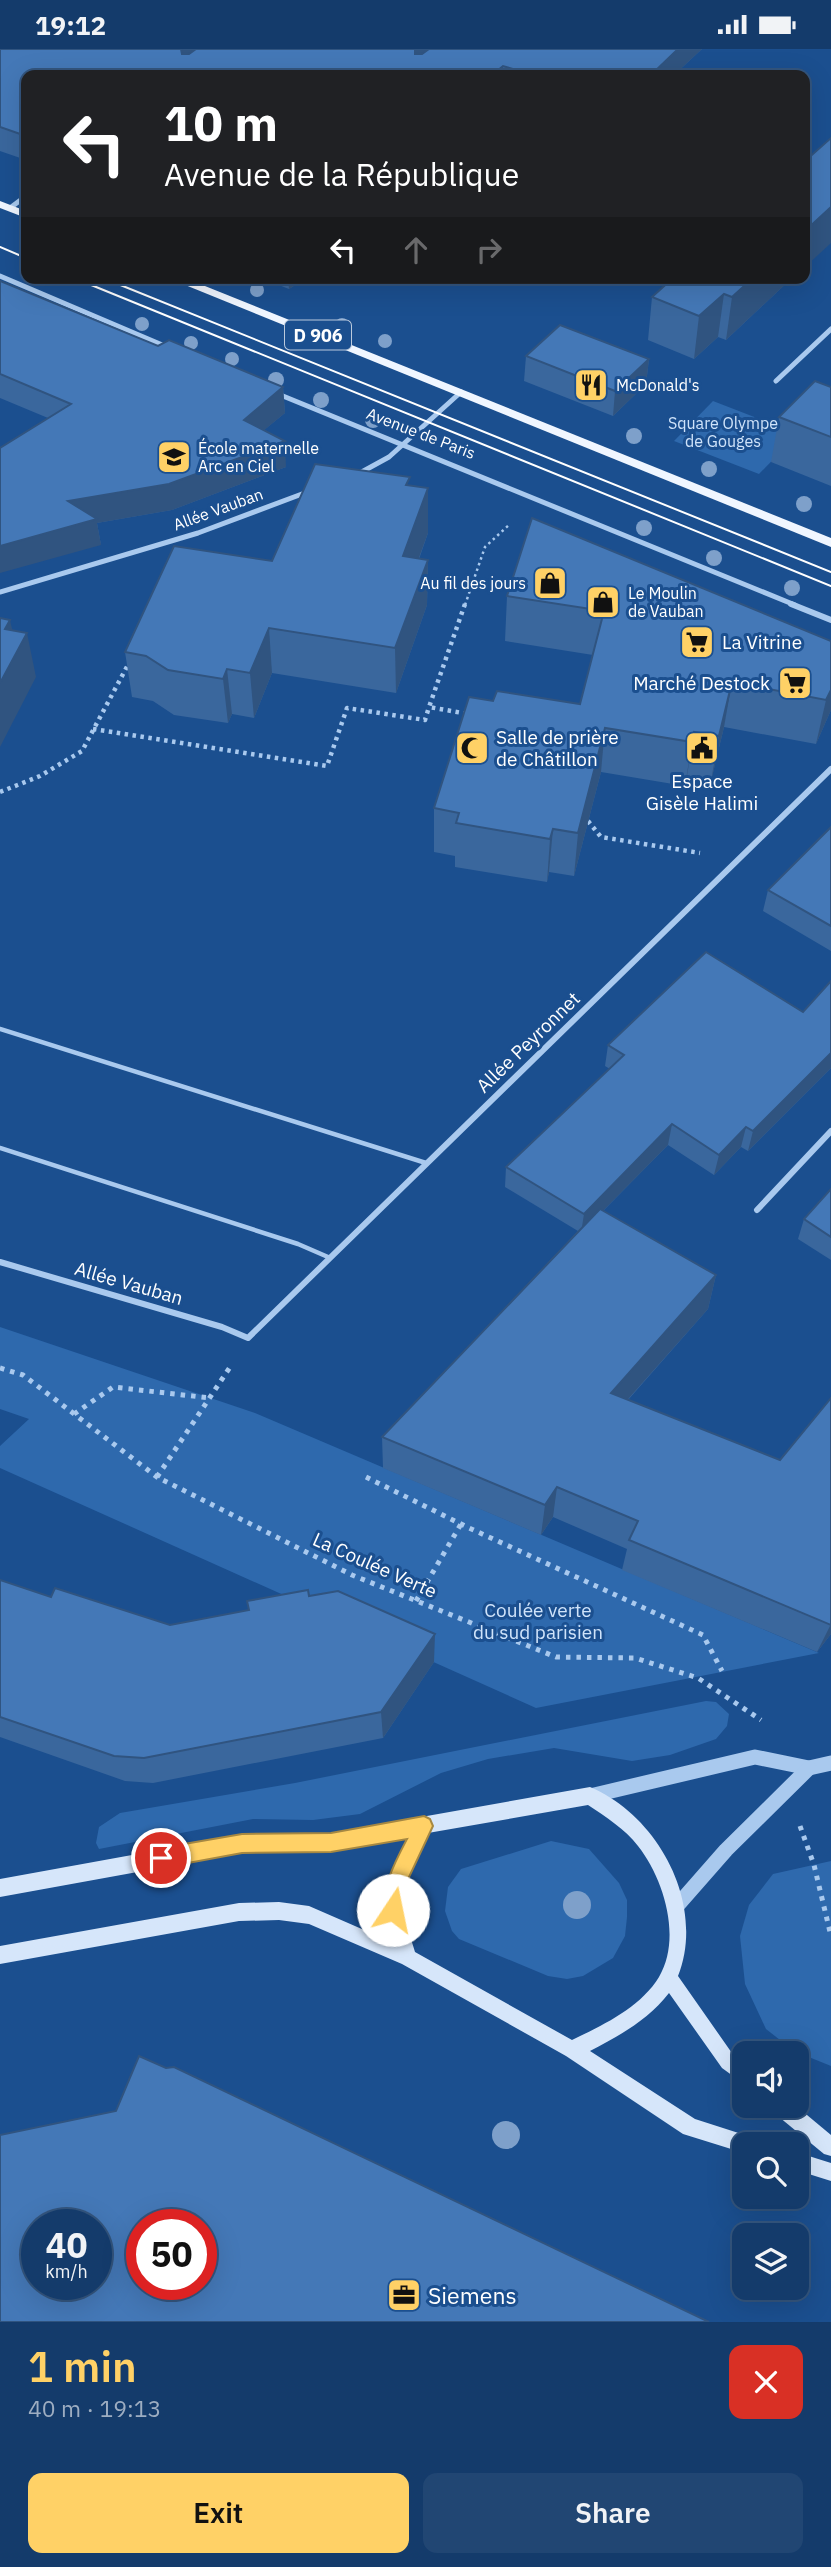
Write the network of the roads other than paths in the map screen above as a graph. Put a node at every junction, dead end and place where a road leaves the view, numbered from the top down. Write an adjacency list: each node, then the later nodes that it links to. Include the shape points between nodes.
1 (21, 198): 2 (street)
2 (5, 206)
3 (0, 276): 6 (street)
4 (189, 284): 8 (main road, D 906)
5 (831, 329): 7 (street)
6 (176, 351)
7 (776, 381)
8 (461, 392): 10 (street); 13 (main road, D 906)
9 (276, 393): 10 (street, Avenue de Paris)
10 (402, 446): 11 (street); 15 (street, Avenue de Paris)
11 (355, 475)
12 (318, 488): 14 (street, Allée Vauban, via 198,533)
13 (831, 543)
14 (0, 592)
15 (831, 620)
16 (831, 769): 20 (street, Allée Peyronnet)
17 (0, 1029): 20 (lane)
18 (831, 1131): 21 (street)
19 (0, 1148): 22 (lane)
20 (426, 1163): 22 (street, Allée Peyronnet)
21 (757, 1210)
22 (328, 1257): 24 (street, Allée Peyronnet)
23 (0, 1262): 24 (street, Allée Vauban)
24 (248, 1338)
25 (831, 1763): 26 (street)
26 (809, 1768): 27 (street, via 755,1757); 30 (street)
27 (590, 1796): 28 (main road); 30 (main road, via 630,1823 646,1841)
28 (424, 1826): 29 (main road, via 331,1842 242,1844); 32 (main road, via 400,1875 393,1910)
29 (0, 1888)
30 (676, 1907): 33 (main road, via 675,1958)
31 (0, 1955): 32 (main road, via 239,1912 279,1911 309,1915)
32 (408, 1958): 34 (main road)
33 (668, 1977): 34 (main road, via 655,1997 630,2017); 35 (main road)
34 (572, 2050): 37 (main road, via 690,2127)
35 (732, 2065)
36 (796, 2118): 38 (main road)
37 (732, 2140)
38 (831, 2147)
39 (809, 2165): 40 (main road)
40 (831, 2172)

